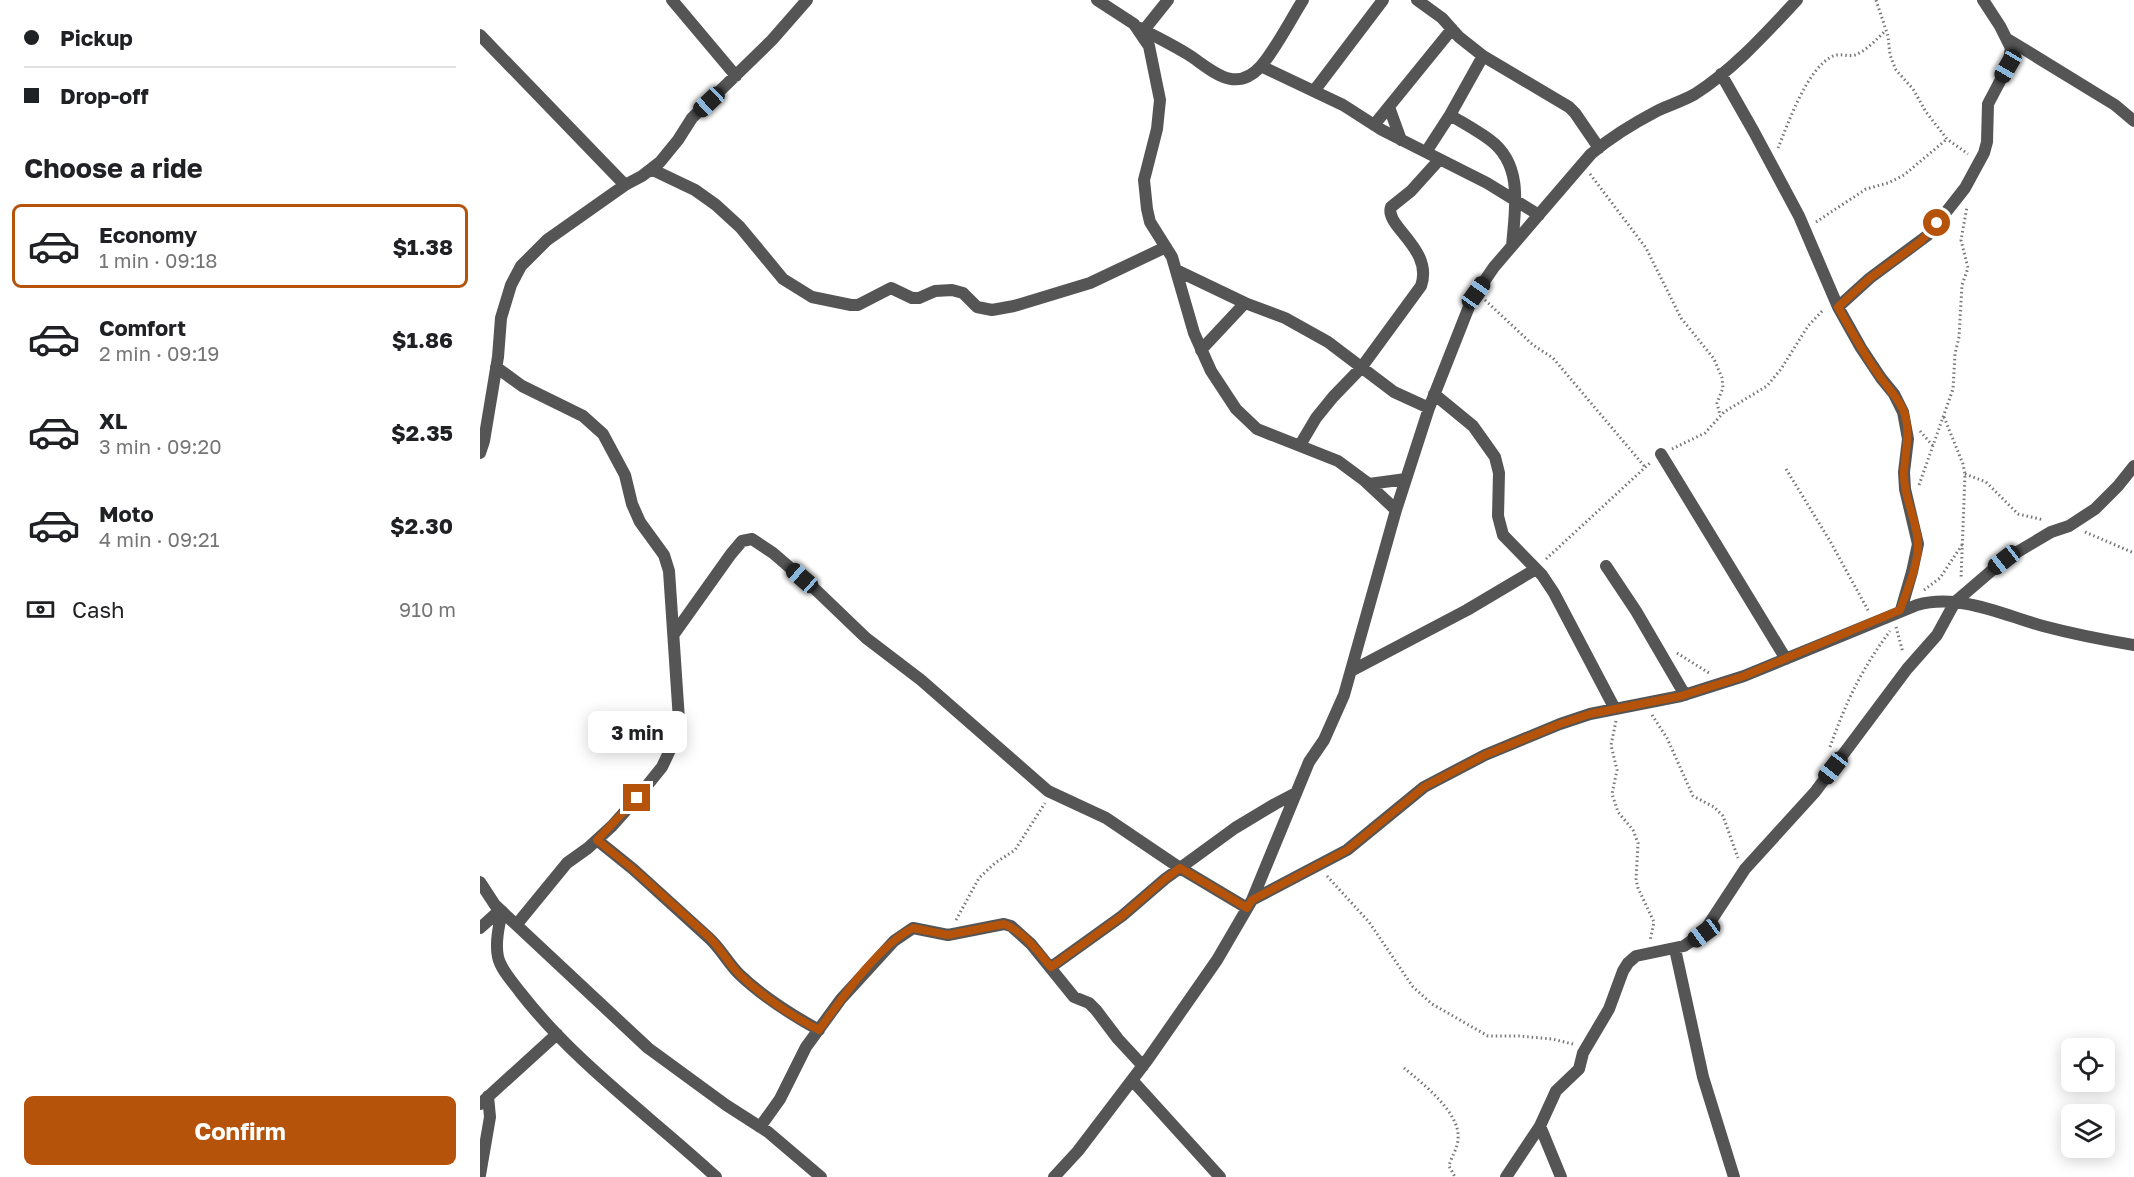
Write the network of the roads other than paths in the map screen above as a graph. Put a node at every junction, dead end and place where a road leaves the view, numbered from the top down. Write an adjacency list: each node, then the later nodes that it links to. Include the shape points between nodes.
1 (672, 0): 17 (street)
2 (807, 0): 17 (street)
3 (1097, 0): 10 (street)
4 (1168, 0): 10 (street)
5 (1303, 0): 15 (street)
6 (1383, 0): 18 (street)
7 (1417, 0): 11 (street)
8 (1797, 0): 16 (street)
9 (1983, 0): 13 (street)
10 (1139, 27): 15 (street, via 1231,80 1249,76); 32 (street, via 1149,46 1159,89 1159,116 1144,180 1150,222)
11 (1452, 29): 14 (street); 19 (street)
12 (480, 35): 28 (street)
13 (2009, 40): 21 (street, via 2115,105); 35 (street, via 2011,56 1988,104 1987,142 1965,188 1928,235)
14 (1483, 56): 20 (street); 24 (street, via 1569,107)
15 (1261, 66): 18 (street)
16 (1721, 74): 24 (street, via 1694,94 1655,112); 35 (street, via 1803,227)
17 (736, 76): 27 (street, via 692,118 672,148)
18 (1314, 91): 22 (street)
19 (1389, 106): 22 (street); 23 (street)
20 (1450, 115): 25 (street); 29 (street, via 1492,141 1508,159)
21 (2134, 121)
22 (1374, 125): 23 (street)
23 (1401, 140): 25 (street)
24 (1599, 148): 30 (street)
25 (1426, 152): 26 (street)
26 (1439, 160): 29 (street); 38 (street, via 1389,211 1390,218 1415,248 1424,279)
27 (651, 169): 28 (street); 32 (street, via 716,205 740,227 783,279 812,297 842,305 858,305 891,288 912,298 946,289 963,293 980,309 992,310 1090,283)
28 (625, 185): 37 (street, via 547,240 521,266 501,318)
29 (1516, 201): 30 (street); 31 (street)
30 (1539, 215): 31 (street)
31 (1512, 246): 39 (street, via 1472,299)
32 (1166, 248): 33 (street)
33 (1176, 270): 34 (street); 36 (street)
34 (1245, 303): 36 (street); 38 (street, via 1285,318 1328,342)
35 (1836, 303): 51 (street, via 1904,411 1908,439 1905,489 1918,544)
36 (1201, 350): 41 (street, via 1222,388 1248,422 1265,433)
37 (496, 367): 42 (street); 52 (street, via 522,386 584,416 603,434 625,475 640,522 667,563)
38 (1361, 368): 40 (street, via 1394,392); 41 (street, via 1316,418)
39 (1434, 394): 40 (street); 49 (street, via 1473,426 1495,457 1503,536)
40 (1429, 408): 45 (street)
41 (1300, 445): 46 (street, via 1338,461)
42 (480, 453)
43 (1661, 454): 54 (street)
44 (2134, 466): 50 (street, via 2095,509 2004,560)
45 (1406, 479): 46 (street); 47 (street)
46 (1369, 484): 47 (street)
47 (1396, 510): 55 (street)
48 (1605, 566): 56 (street)
49 (1536, 569): 55 (street); 57 (street, via 1554,593)
50 (1958, 599): 51 (street, via 1931,601); 53 (street, via 2045,627); 66 (street, via 1937,635 1815,792 1744,871 1704,933)
51 (1900, 610): 54 (street)
52 (674, 634): 59 (street, via 679,720 671,748 662,767); 60 (street, via 731,554 742,541 752,539 1052,793 1106,818)
53 (2134, 645)
54 (1786, 658): 56 (street)
55 (1351, 671): 58 (street, via 1324,740 1309,762)
56 (1685, 695): 57 (street)
57 (1615, 709): 62 (street, via 1590,714 1518,741 1424,787 1347,850)
58 (1296, 794): 60 (street, via 1235,828); 62 (street)
59 (597, 840): 64 (street, via 567,863); 68 (street, via 710,938 753,986 788,1013)
60 (1180, 868): 62 (street); 67 (street)
61 (480, 882): 63 (street)
62 (1249, 904): 70 (street, via 1217,960)
63 (501, 910): 64 (street); 65 (street); 69 (street, via 501,965)
64 (517, 924): 74 (street, via 648,1048)
65 (480, 928)
66 (1675, 949): 73 (street, via 1636,956 1623,971 1609,1009 1578,1069 1553,1095); 84 (street, via 1703,1077)
67 (1051, 967): 68 (street, via 1011,926 948,935 917,928 904,933 873,962); 70 (street, via 1066,989 1089,1003)
68 (819, 1030): 74 (street)
69 (557, 1034): 72 (street); 75 (street)
70 (1143, 1066): 71 (street)
71 (1132, 1080): 80 (street); 81 (street)
72 (484, 1100): 76 (street, via 490,1117)
73 (1540, 1126): 82 (street); 83 (street)
74 (760, 1127): 79 (street)
75 (699, 1162): 77 (street); 78 (street)
76 (480, 1175)
77 (697, 1177)
78 (716, 1177)
79 (821, 1177)
80 (1054, 1177)
81 (1220, 1177)
82 (1506, 1177)
83 (1562, 1177)
84 (1734, 1177)

